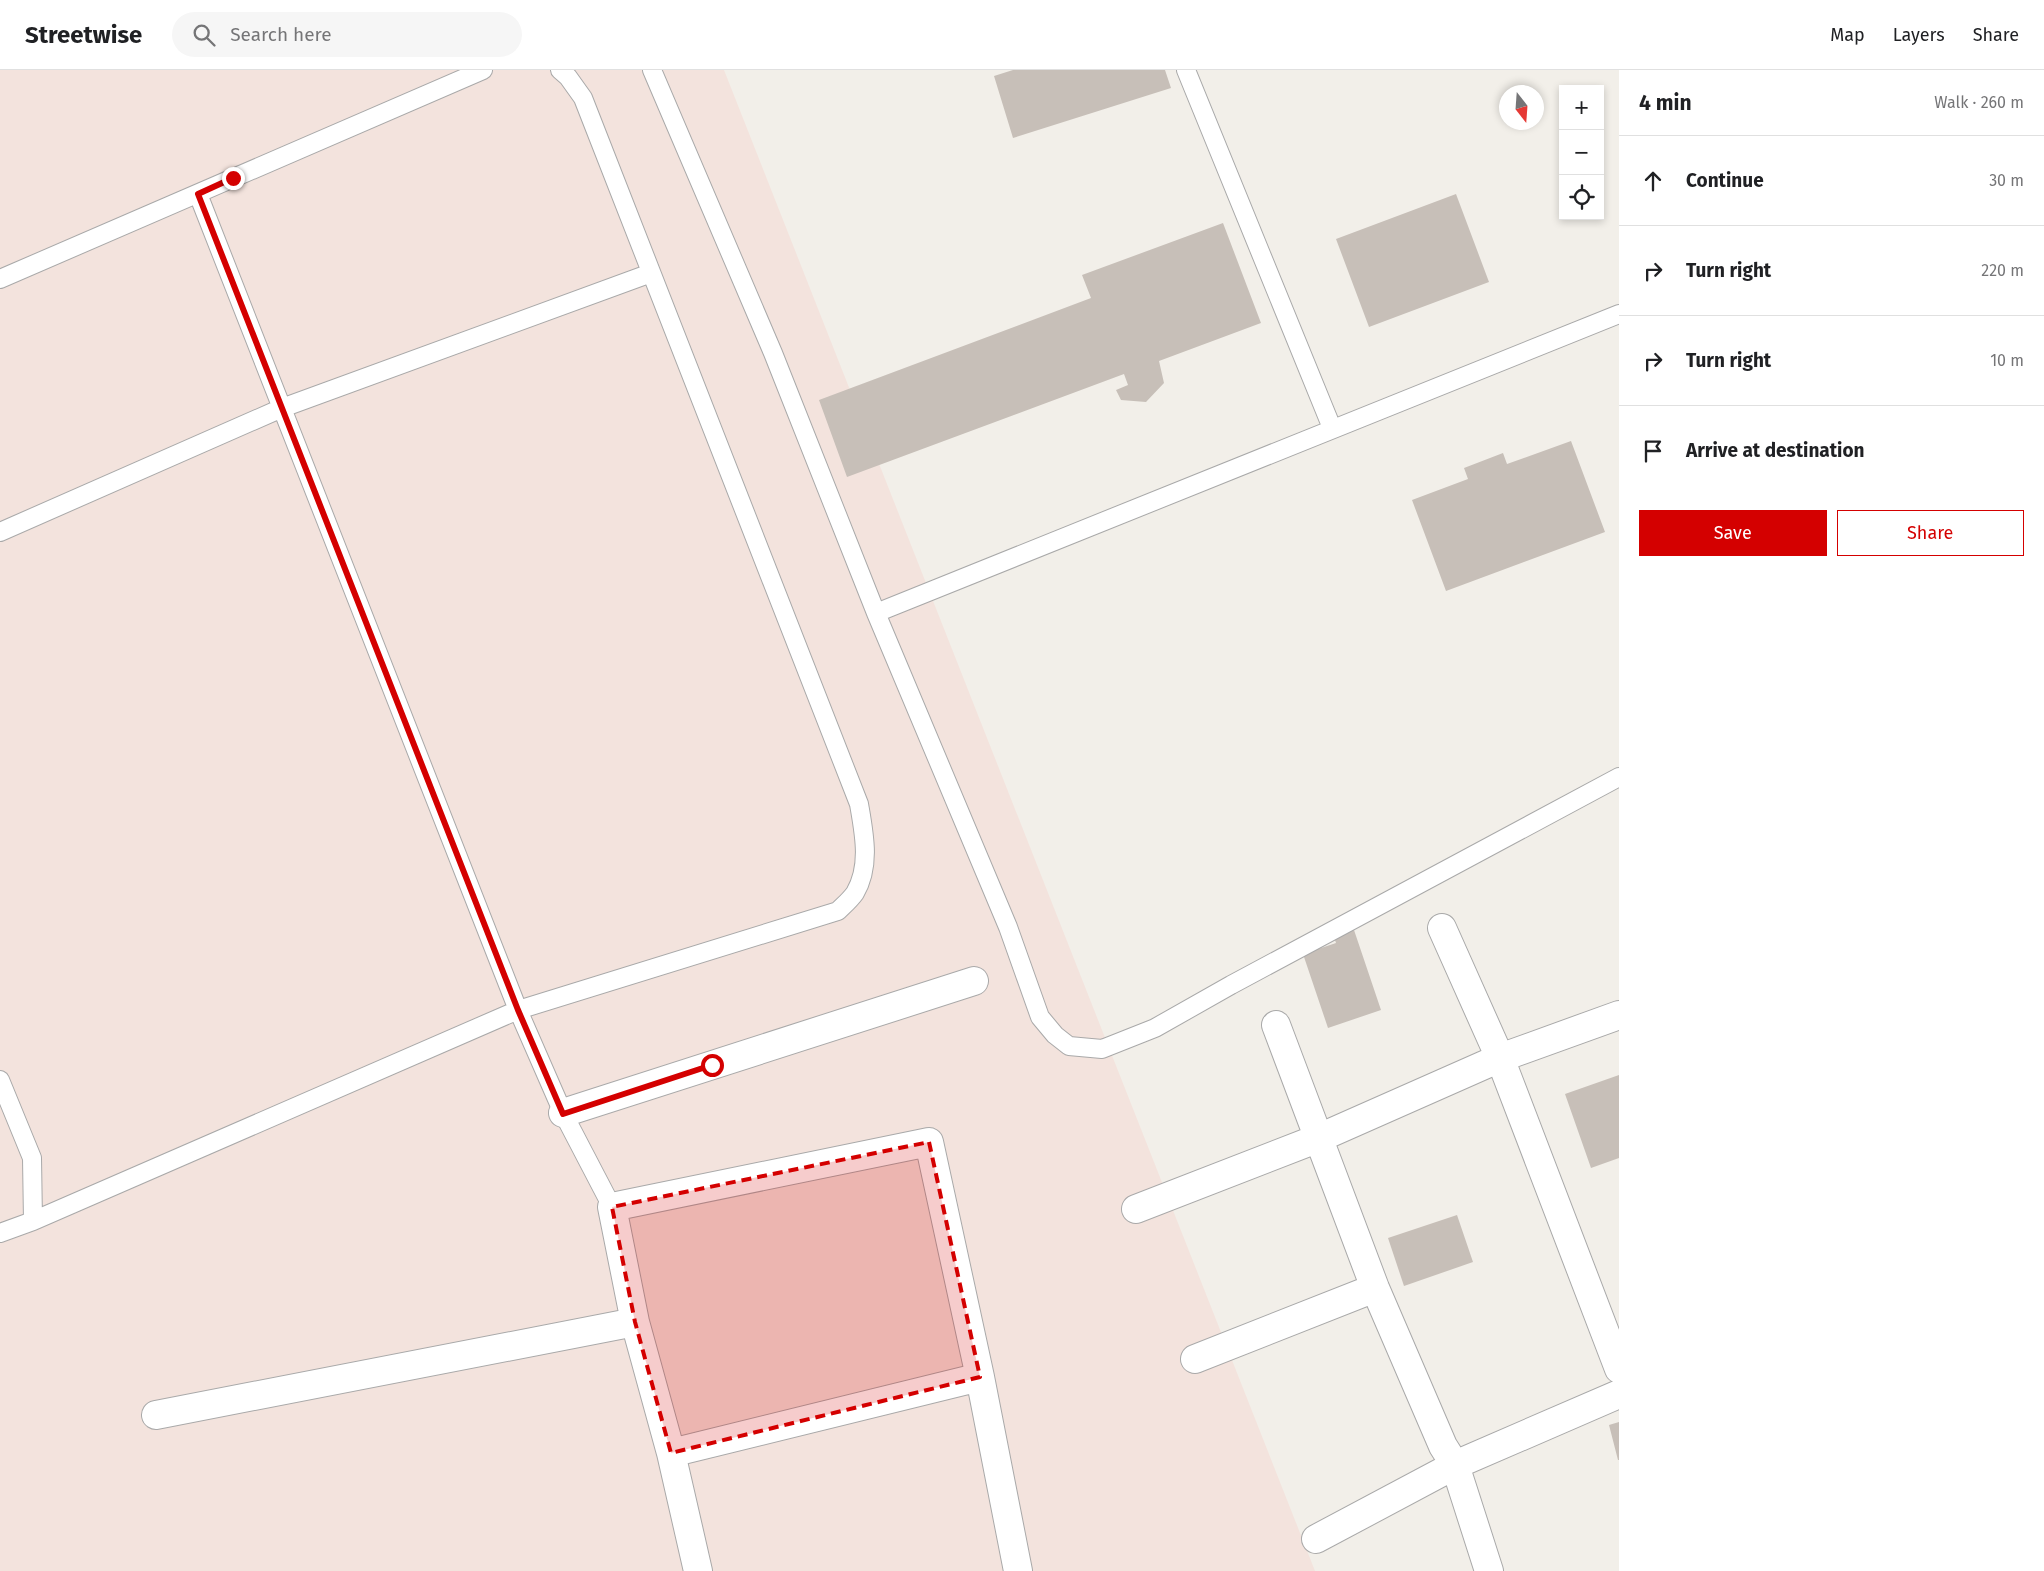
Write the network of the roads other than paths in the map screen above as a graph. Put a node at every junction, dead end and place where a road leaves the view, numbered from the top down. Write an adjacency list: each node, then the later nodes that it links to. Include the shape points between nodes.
1 (483, 70): 5 (lane)
2 (560, 70): 6 (lane, via 583,98)
3 (652, 70): 12 (lane, via 773,353)
4 (1186, 70): 10 (lane)
5 (198, 194): 7 (lane); 9 (lane)
6 (651, 273): 9 (lane); 16 (lane, via 859,804 866,840 863,876 854,895 838,911)
7 (0, 279)
8 (1619, 314): 10 (lane)
9 (282, 408): 11 (lane); 16 (lane)
10 (1332, 428): 12 (lane)
11 (0, 532)
12 (876, 613): 13 (lane, via 1008,927 1040,1017 1069,1046 1102,1049 1155,1028)
13 (1619, 777)
14 (1442, 928): 19 (street)
15 (974, 981): 21 (street)
16 (518, 1010): 21 (lane); 25 (lane)
17 (1619, 1015): 19 (street)
18 (1276, 1025): 22 (street)
19 (1500, 1058): 22 (street); 30 (street)
20 (0, 1080): 25 (lane, via 32,1158)
21 (563, 1114): 23 (lane)
22 (1318, 1138): 24 (street); 27 (street)
23 (612, 1207): 28 (street); 31 (street, via 929,1142)
24 (1136, 1209)
25 (33, 1221): 26 (lane)
26 (0, 1233)
27 (1375, 1288): 29 (street); 35 (street, via 1443,1446)
28 (635, 1322): 33 (street); 34 (street)
29 (1195, 1359)
30 (1619, 1368)
31 (980, 1376): 34 (street); 38 (street)
32 (1619, 1394): 35 (street)
33 (156, 1415)
34 (671, 1453): 37 (street)
35 (1455, 1465): 36 (street); 39 (street)
36 (1316, 1539)
37 (698, 1571)
38 (1018, 1571)
39 (1489, 1571)

